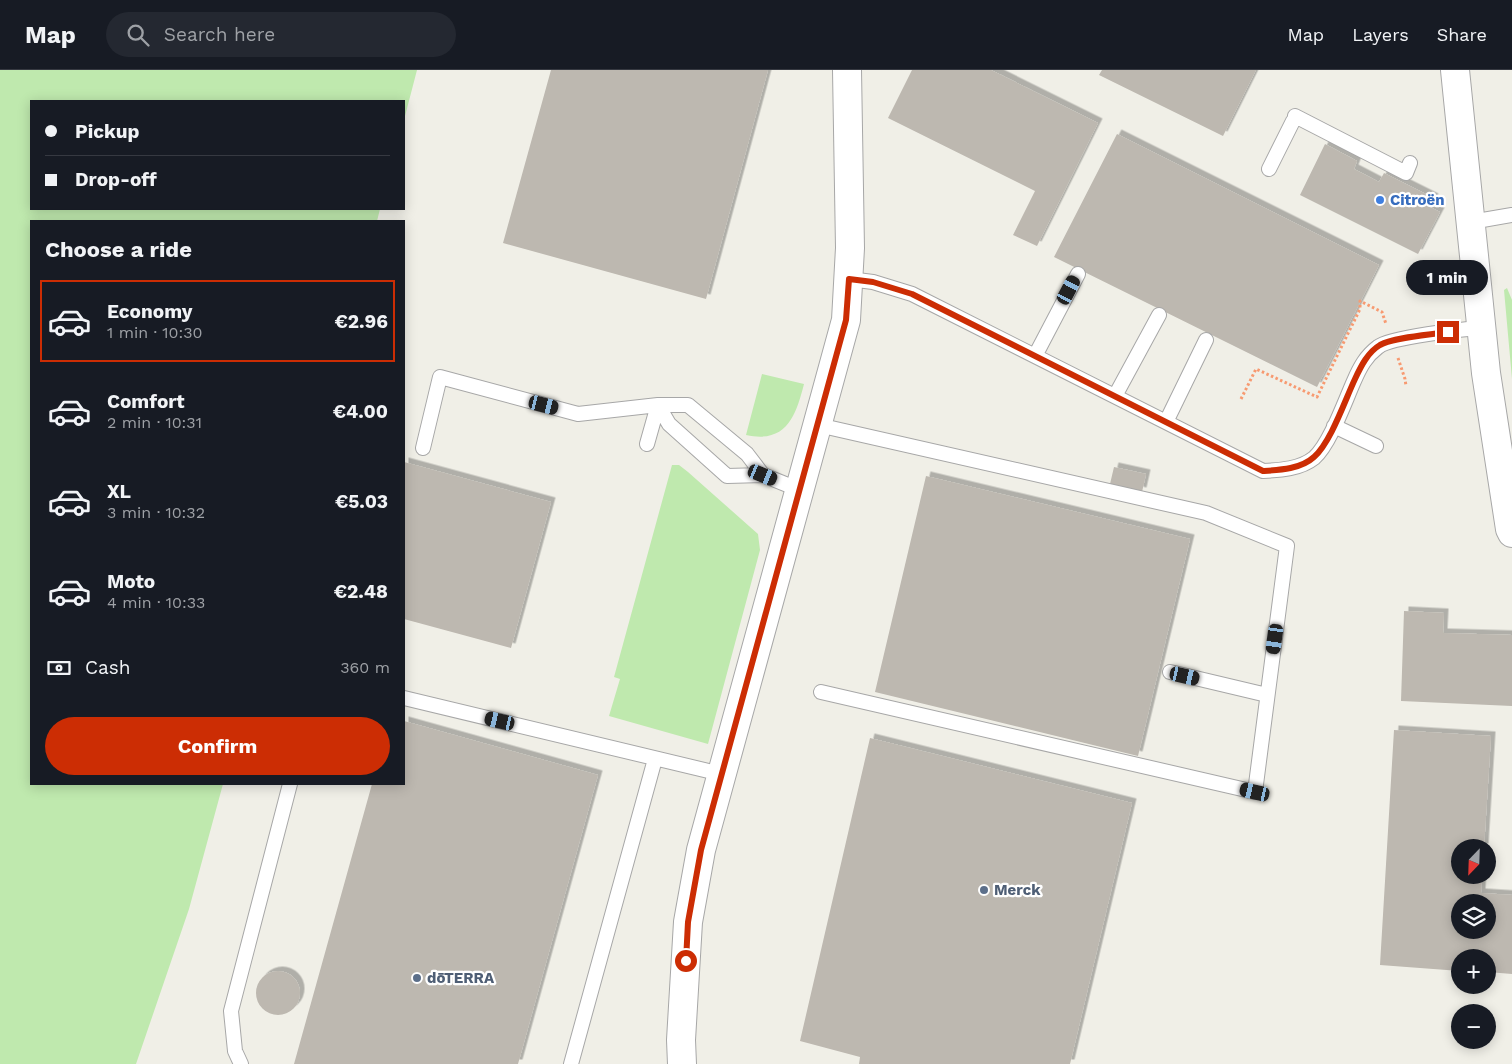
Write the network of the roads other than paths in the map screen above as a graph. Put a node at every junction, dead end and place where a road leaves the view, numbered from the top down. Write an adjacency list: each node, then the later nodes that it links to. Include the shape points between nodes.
1 (847, 70): 8 (street)
2 (1455, 70): 6 (street)
3 (1410, 163): 4 (lane, via 1406,173 1359,143 1294,118)
4 (1269, 169)
5 (1512, 215): 6 (lane)
6 (1471, 222): 10 (street)
7 (1078, 274): 12 (lane)
8 (849, 279): 12 (lane, via 873,282 912,294); 16 (street, via 846,320)
9 (1159, 315): 13 (lane)
10 (1482, 328): 17 (lane, via 1379,345 1363,362); 23 (street)
11 (1206, 340): 15 (lane)
12 (1035, 356): 13 (lane)
13 (1115, 396): 15 (lane)
14 (658, 405): 18 (lane); 20 (lane, via 578,414 440,377); 21 (lane, via 688,405 747,454); 21 (lane, via 669,424 727,476)
15 (1166, 422): 17 (lane, via 1263,471 1299,466 1314,457)
16 (818, 425): 22 (street); 26 (lane, via 1206,513 1287,546)
17 (1334, 426): 19 (lane)
18 (647, 444)
19 (1376, 446)
20 (423, 448)
21 (763, 475): 22 (lane)
22 (800, 490): 29 (street)
23 (1511, 525)
24 (1170, 672): 26 (lane)
25 (821, 692): 26 (lane, via 1255,792)
26 (1268, 695)
27 (405, 698): 28 (lane)
28 (655, 759): 29 (lane); 32 (lane)
29 (721, 774): 33 (street, via 701,850 688,922)
30 (290, 785): 31 (lane, via 231,1011 235,1051)
31 (240, 1064)
32 (571, 1064)
33 (682, 1064)

